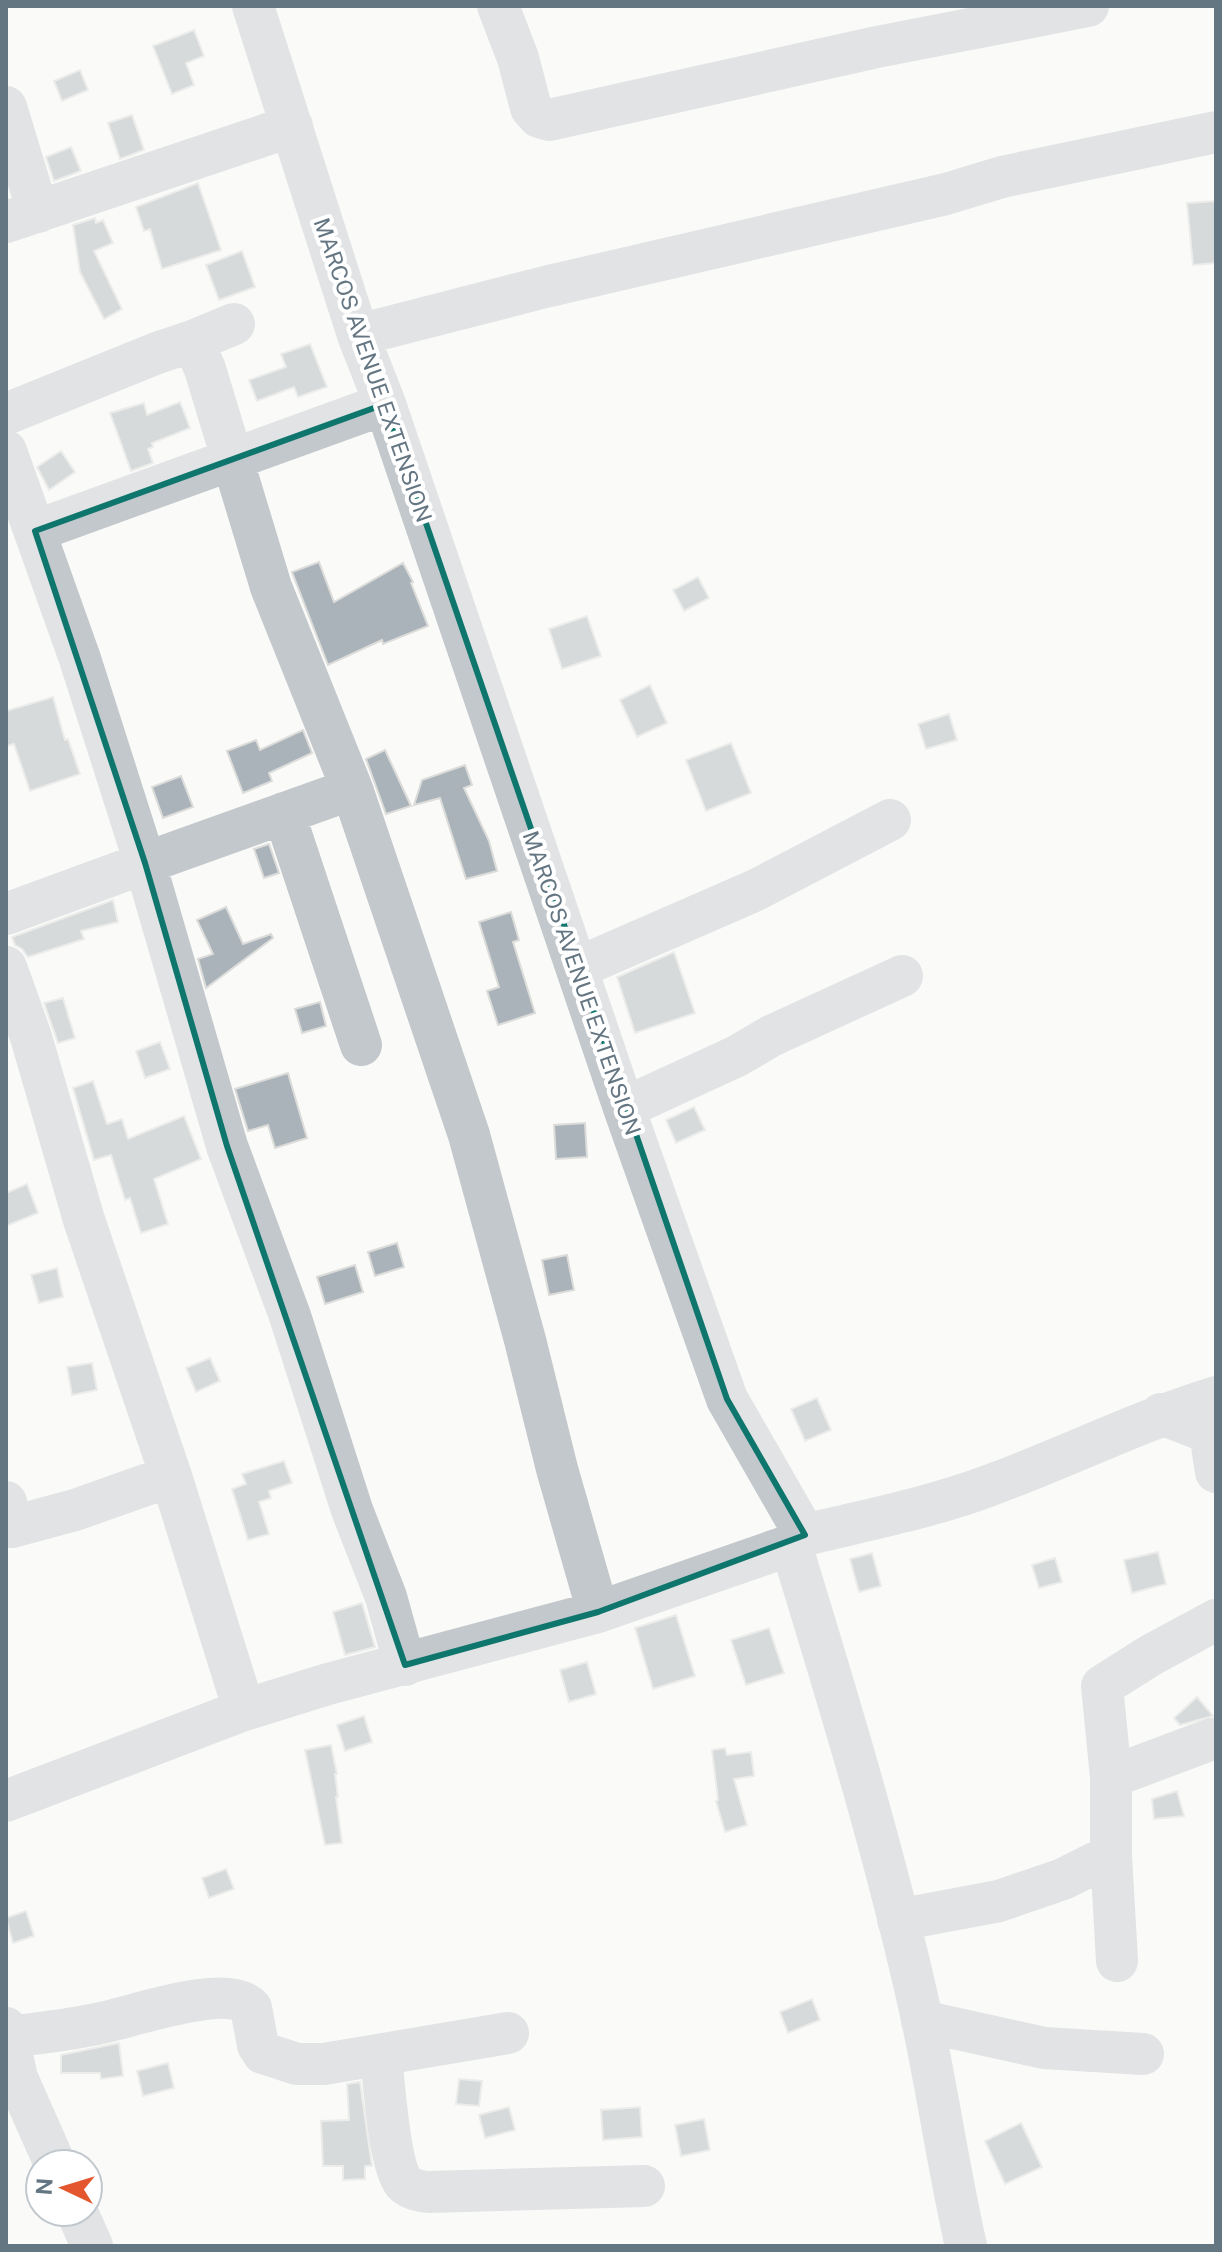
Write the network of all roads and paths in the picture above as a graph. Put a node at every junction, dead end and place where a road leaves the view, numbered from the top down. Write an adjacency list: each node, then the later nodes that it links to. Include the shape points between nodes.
1 (253, 6): 5 (street, MARCOS AVENUE EXTENSION)
2 (498, 6): 3 (street, via 531,108 549,120)
3 (1088, 6)
4 (6, 107): 7 (street)
5 (292, 126): 7 (street); 9 (street, MARCOS AVENUE EXTENSION)
6 (1216, 132): 9 (street, via 1002,177)
7 (22, 217)
8 (234, 324): 10 (street)
9 (358, 335): 11 (street, MARCOS AVENUE EXTENSION)
10 (193, 341): 12 (street); 14 (street)
11 (385, 404): 14 (street); 22 (street, MARCOS AVENUE EXTENSION)
12 (6, 414)
13 (6, 451): 15 (street)
14 (231, 461): 15 (street); 16 (street, via 271,587)
15 (35, 531): 19 (street)
16 (352, 789): 17 (street); 30 (street, via 469,1135)
17 (284, 813): 19 (street); 24 (street)
18 (890, 820): 22 (street, via 756,890)
19 (145, 863): 20 (street); 32 (street, via 227,1146 290,1316)
20 (6, 914)
21 (6, 967): 27 (street)
22 (577, 968): 25 (street, MARCOS AVENUE EXTENSION)
23 (902, 976): 25 (street)
24 (361, 1045)
25 (624, 1108): 29 (street, MARCOS AVENUE EXTENSION, via 727,1399)
26 (1214, 1434): 29 (street, via 1161,1414 988,1486)
27 (171, 1476): 28 (street, via 75,1510); 33 (street)
28 (8, 1519)
29 (798, 1540): 30 (street); 38 (street, MARCOS AVENUE EXTENSION)
30 (598, 1612): 32 (street)
31 (1216, 1620): 35 (street, via 1102,1686)
32 (405, 1665): 33 (street)
33 (244, 1710): 36 (street)
34 (1212, 1739): 35 (street)
35 (1111, 1777): 37 (street)
36 (6, 1801)
37 (1111, 1855): 38 (street, via 999,1901); 39 (street)
38 (898, 1920): 40 (street, MARCOS AVENUE EXTENSION)
39 (1117, 1961)
40 (922, 2021): 43 (street, via 1044,2048); 48 (street, MARCOS AVENUE EXTENSION)
41 (7, 2033): 44 (street, via 102,2023 175,2003 237,1998 251,2008 258,2045 273,2057 313,2064); 45 (street)
42 (508, 2033): 44 (street)
43 (1143, 2054)
44 (381, 2055): 47 (street, via 398,2171 414,2189)
45 (12, 2079): 46 (street)
46 (47, 2148)
47 (644, 2186)
48 (966, 2246)

